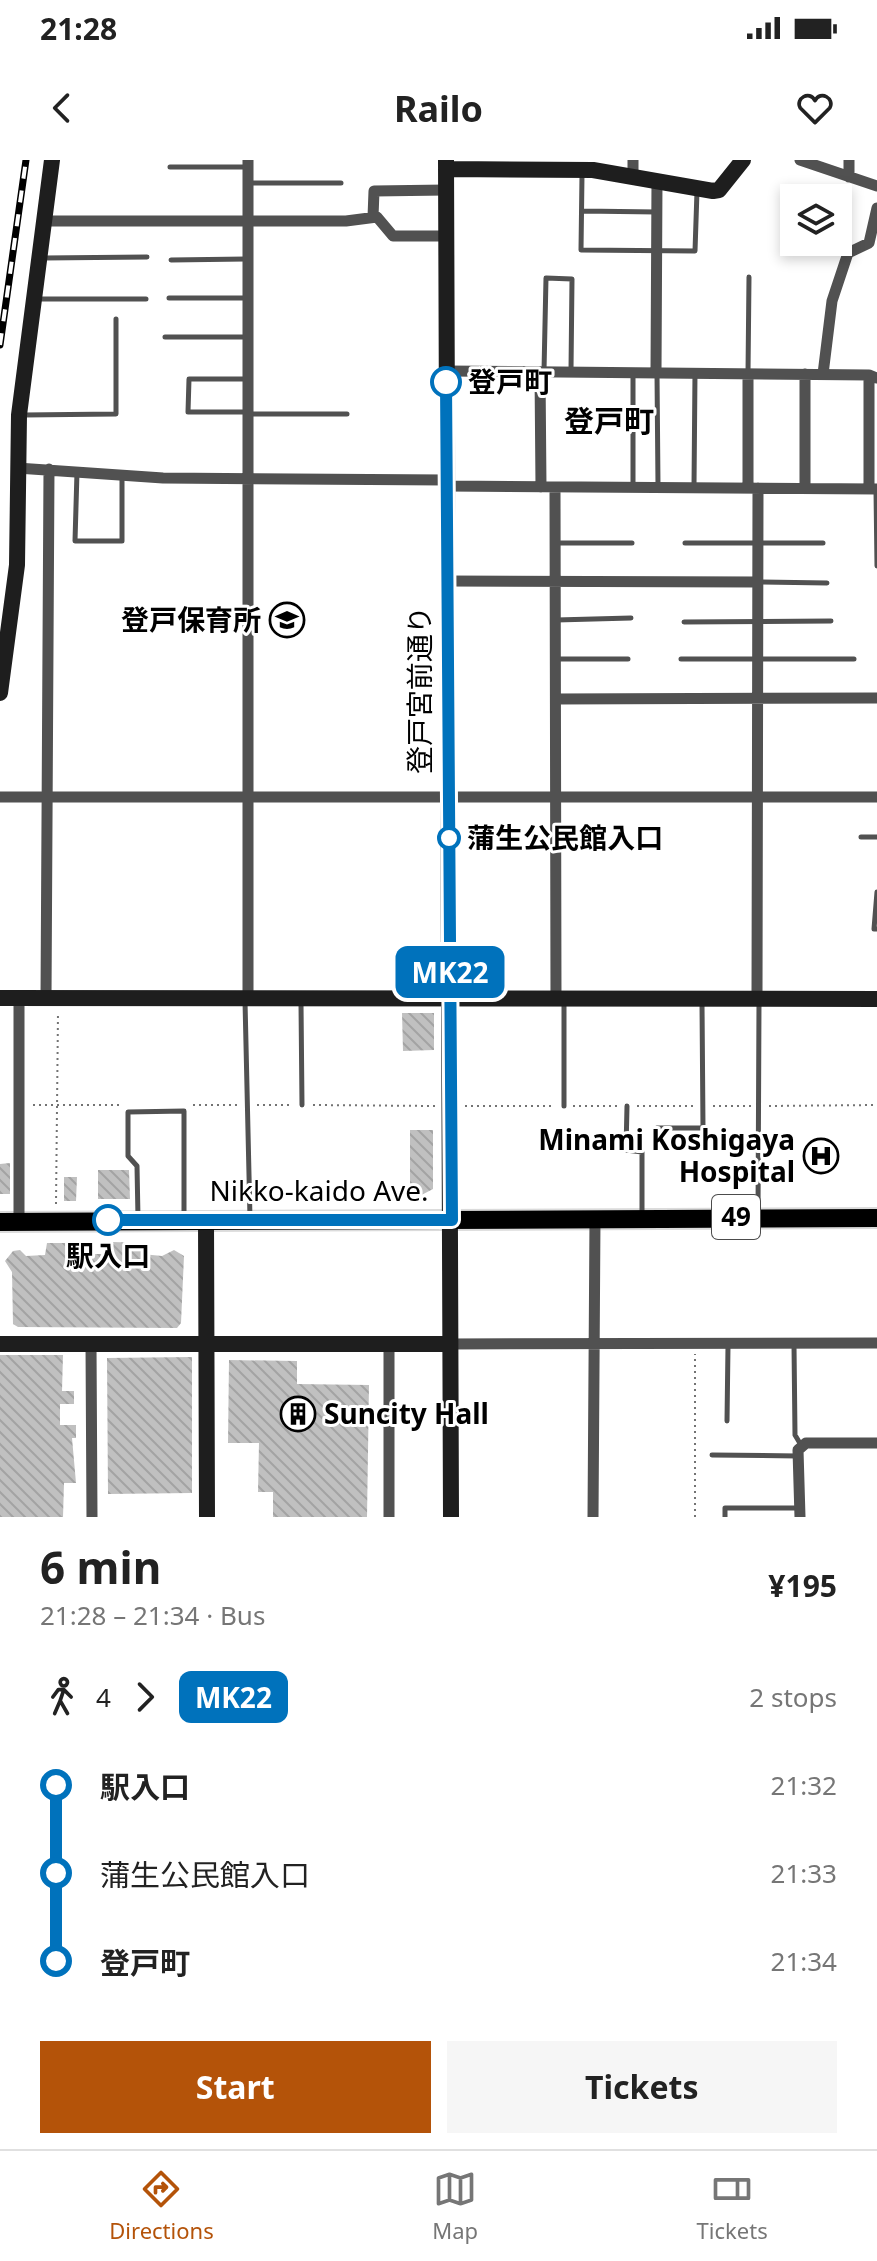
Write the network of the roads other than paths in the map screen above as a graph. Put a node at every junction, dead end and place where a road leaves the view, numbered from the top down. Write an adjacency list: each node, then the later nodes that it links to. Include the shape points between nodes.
1 (52, 160): 21 (street)
2 (743, 160): 15 (street, via 719,190)
3 (800, 160): 10 (street)
4 (849, 160): 10 (street)
5 (248, 163): 7 (lane); 12 (street)
6 (446, 164): 8 (street); 16 (street, 登戸宮前通り)
7 (170, 167)
8 (580, 167): 9 (street); 18 (lane)
9 (633, 168): 11 (street)
10 (849, 177): 14 (street)
11 (657, 180): 15 (street); 19 (street)
12 (248, 183): 13 (lane); 22 (street)
13 (341, 183)
14 (877, 186)
15 (697, 188): 24 (lane, via 695,251)
16 (446, 190): 20 (street, via 374,191); 23 (street, 登戸宮前通り)
17 (877, 208): 45 (street, via 869,243 848,253 832,301)
18 (582, 211): 19 (lane); 24 (lane, via 581,250)
19 (657, 212): 24 (street)
20 (373, 217): 22 (street); 23 (street, via 393,236)
21 (44, 221): 22 (street); 26 (street)
22 (248, 221): 27 (street)
23 (445, 236): 37 (street, 登戸宮前通り)
24 (656, 250): 41 (street)
25 (147, 257): 26 (lane)
26 (40, 258): 32 (street)
27 (248, 259): 28 (lane); 31 (street)
28 (171, 260)
29 (749, 277): 43 (lane)
30 (169, 298): 31 (lane)
31 (248, 298): 36 (street)
32 (35, 299): 33 (lane); 50 (street)
33 (146, 299)
34 (116, 319): 50 (lane, via 116,414)
35 (165, 337): 36 (lane)
36 (248, 337): 47 (street)
37 (446, 371): 38 (street); 56 (street, 登戸宮前通り)
38 (542, 372): 39 (street); 39 (lane, via 546,278 572,279); 57 (street)
39 (571, 372): 40 (street)
40 (633, 373): 41 (street); 59 (lane)
41 (656, 373): 42 (street); 60 (lane)
42 (695, 373): 43 (street); 61 (lane)
43 (748, 374): 44 (street); 63 (street)
44 (805, 374): 45 (street); 62 (street)
45 (823, 374): 46 (street)
46 (873, 376): 64 (street)
47 (248, 379): 48 (street); 48 (lane, via 189,379 188,412)
48 (248, 413): 49 (lane); 55 (street)
49 (347, 414)
50 (19, 415): 51 (street)
51 (17, 468): 52 (street); 85 (street, via 17,565)
52 (49, 469): 53 (street); 90 (street)
53 (77, 471): 54 (street); 54 (lane, via 75,541 122,541)
54 (122, 474): 55 (street)
55 (248, 480): 56 (street); 91 (street)
56 (446, 483): 57 (street); 71 (street, 登戸宮前通り)
57 (541, 487): 58 (street)
58 (555, 487): 59 (street); 65 (street)
59 (633, 487): 60 (street)
60 (658, 487): 61 (street)
61 (694, 487): 63 (street)
62 (805, 487): 63 (street); 64 (street)
63 (753, 488): 68 (street)
64 (874, 489): 70 (lane)
65 (555, 543): 66 (lane); 72 (street)
66 (632, 543)
67 (685, 543): 68 (lane)
68 (758, 543): 69 (lane); 73 (street)
69 (823, 543)
70 (877, 566)
71 (446, 581): 72 (street); 92 (street, 登戸宮前通り)
72 (555, 581): 73 (street); 76 (street)
73 (758, 582): 74 (lane); 77 (street)
74 (827, 583)
75 (631, 618): 76 (lane)
76 (555, 620): 80 (street)
77 (758, 620): 78 (lane); 79 (lane); 83 (street)
78 (831, 621)
79 (684, 622)
80 (555, 659): 81 (lane); 88 (street)
81 (628, 659)
82 (681, 659): 83 (lane)
83 (757, 659): 84 (lane); 86 (street)
84 (854, 659)
85 (0, 693)
86 (758, 698): 87 (street); 88 (street); 94 (street)
87 (877, 698)
88 (556, 699): 93 (street)
89 (0, 797): 90 (street)
90 (48, 797): 91 (street); 109 (street)
91 (249, 797): 92 (street); 102 (street)
92 (446, 797): 93 (street); 104 (street, 登戸宮前通り)
93 (556, 797): 94 (street); 105 (street)
94 (757, 797): 95 (street); 107 (street)
95 (877, 797)
96 (861, 837): 97 (lane)
97 (877, 837)
98 (877, 892): 99 (lane)
99 (877, 929)
100 (0, 998): 101 (street)
101 (19, 998): 109 (street); 124 (street)
102 (247, 998): 103 (street); 109 (street); 120 (lane)
103 (301, 998): 104 (street); 110 (lane)
104 (450, 998): 105 (street); 122 (street, 登戸宮前通り)
105 (560, 998): 106 (street); 111 (lane)
106 (702, 998): 107 (street); 113 (lane, via 703,1128)
107 (758, 998): 108 (street); 114 (lane)
108 (877, 999)
109 (52, 1001)
110 (302, 1105)
111 (564, 1106)
112 (627, 1106): 115 (lane, via 626,1150 642,1152)
113 (657, 1128)
114 (758, 1217): 115 (main road, Nikko-kaido Ave. / 49); 116 (main road, Nikko-kaido Ave. / 49)
115 (642, 1218): 121 (main road, Nikko-kaido Ave. / 49)
116 (877, 1218)
117 (138, 1219): 118 (main road, Nikko-kaido Ave. / 49); 118 (lane, via 137,1166 128,1156 128,1112 184,1111); 124 (main road, Nikko-kaido Ave. / 49)
118 (184, 1219): 119 (main road, Nikko-kaido Ave. / 49)
119 (206, 1219): 120 (main road, Nikko-kaido Ave. / 49); 132 (street)
120 (250, 1219): 122 (main road, Nikko-kaido Ave. / 49)
121 (595, 1219): 122 (main road, Nikko-kaido Ave. / 49); 125 (street)
122 (452, 1220): 130 (street, 登戸宮前通り)
123 (0, 1222): 124 (main road, Nikko-kaido Ave. / 49)
124 (19, 1222)
125 (595, 1343): 130 (street); 131 (street); 143 (street)
126 (794, 1343): 127 (street); 131 (street); 136 (lane, via 795,1435)
127 (877, 1343)
128 (0, 1344): 129 (street)
129 (91, 1344): 132 (street); 139 (street)
130 (450, 1344): 133 (street); 142 (street, 登戸宮前通り)
131 (728, 1344): 134 (lane)
132 (206, 1345): 133 (street); 140 (street)
133 (389, 1345): 141 (street)
134 (727, 1421)
135 (877, 1443): 136 (street, via 806,1443)
136 (800, 1451): 137 (lane); 138 (street)
137 (712, 1455)
138 (800, 1512): 144 (lane, via 725,1508)
139 (92, 1517)
140 (207, 1517)
141 (389, 1517)
142 (451, 1517)
143 (593, 1517)
144 (725, 1517)

